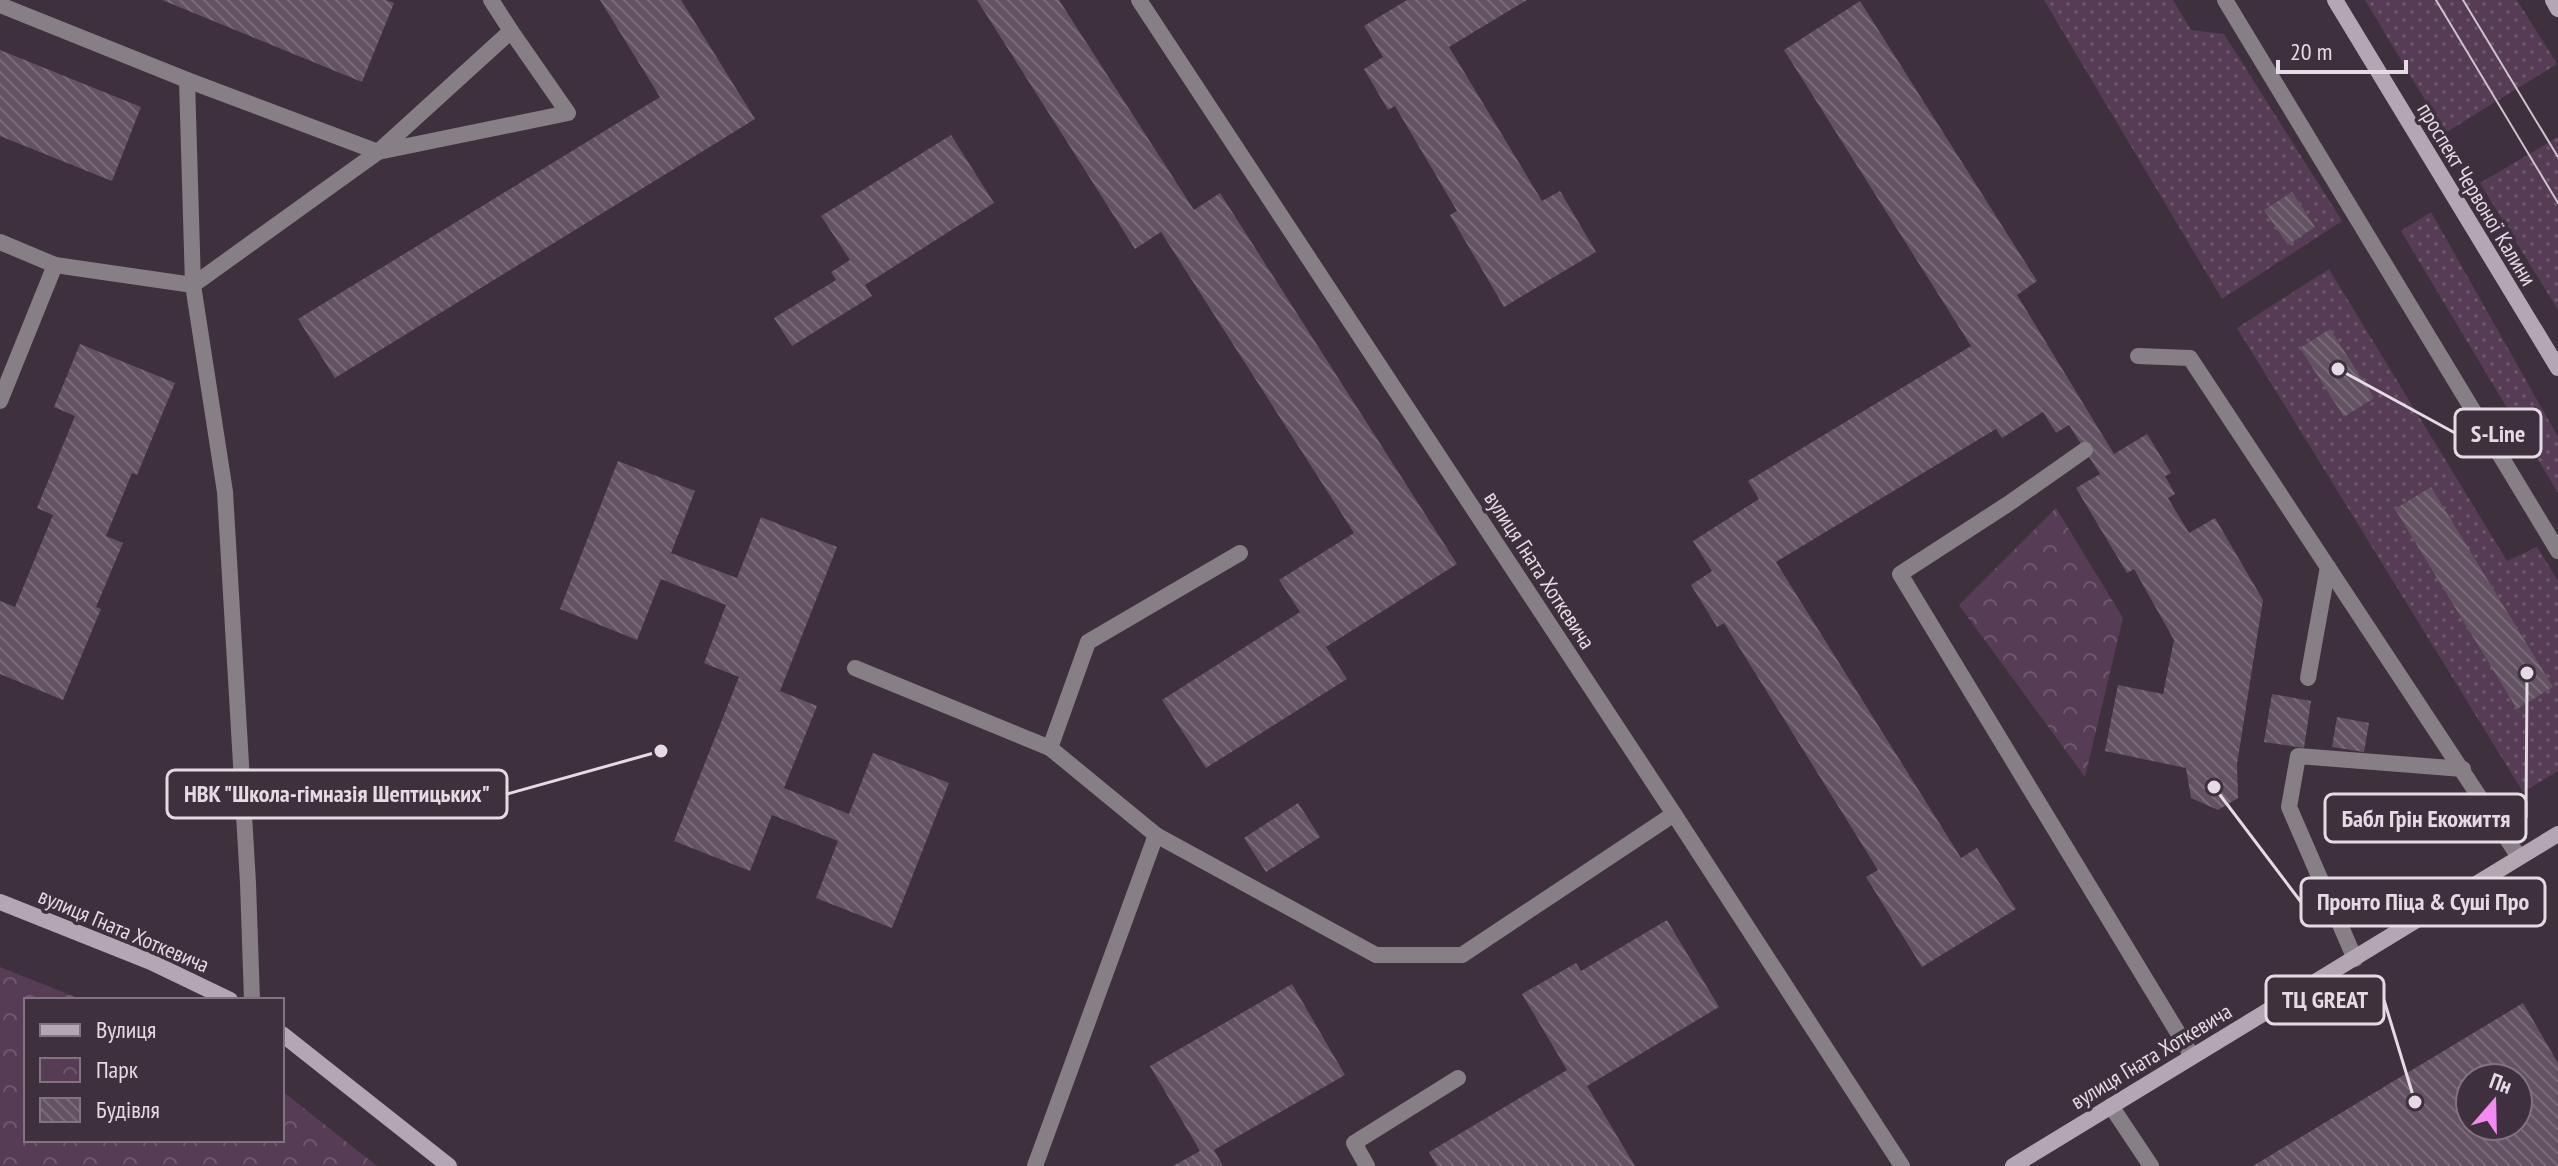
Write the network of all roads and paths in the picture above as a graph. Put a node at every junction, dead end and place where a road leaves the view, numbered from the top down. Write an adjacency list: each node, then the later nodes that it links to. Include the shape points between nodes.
1 (491, 0): 8 (street)
2 (1139, 0): 25 (street, вулиця Гната Хоткевича)
3 (2225, 0): 18 (street)
4 (2335, 0): 15 (street, проспект Червоної Калини)
5 (2553, 0): 7 (street)
6 (0, 5): 9 (street)
7 (2558, 9)
8 (511, 31): 10 (street); 10 (street, via 568,113)
9 (187, 80): 10 (street); 13 (street)
10 (378, 152): 13 (street)
11 (0, 242): 12 (street)
12 (55, 265): 13 (street); 16 (street)
13 (193, 285): 32 (street, via 225,492)
14 (2138, 356): 20 (street, via 2190,358)
15 (2558, 368)
16 (0, 401)
17 (2085, 450): 34 (street, via 1900,574)
18 (2558, 551)
19 (1240, 553): 23 (street, via 1088,642)
20 (2328, 567): 22 (street); 24 (street)
21 (855, 668): 23 (street)
22 (2308, 678)
23 (1050, 748): 27 (street)
24 (2463, 769): 28 (street); 30 (street, via 2298,756 2289,807)
25 (1674, 814): 27 (street, via 1462,955 1376,955); 40 (street, вулиця Гната Хоткевича)
26 (2558, 834): 28 (street, вулиця Гната Хоткевича)
27 (1156, 835): 38 (street)
28 (2519, 857): 30 (street, вулиця Гната Хоткевича)
29 (0, 902): 31 (street, вулиця Гната Хоткевича)
30 (2355, 959): 34 (street, вулиця Гната Хоткевича)
31 (226, 998)
32 (252, 998)
33 (284, 1036): 37 (street)
34 (2192, 1056): 36 (street, вулиця Гната Хоткевича)
35 (1458, 1078): 39 (street, via 1354,1143)
36 (2111, 1106): 41 (street, вулиця Гната Хоткевича); 42 (street)
37 (449, 1166)
38 (1035, 1166)
39 (1367, 1166)
40 (1902, 1166)
41 (2013, 1166)
42 (2151, 1166)

